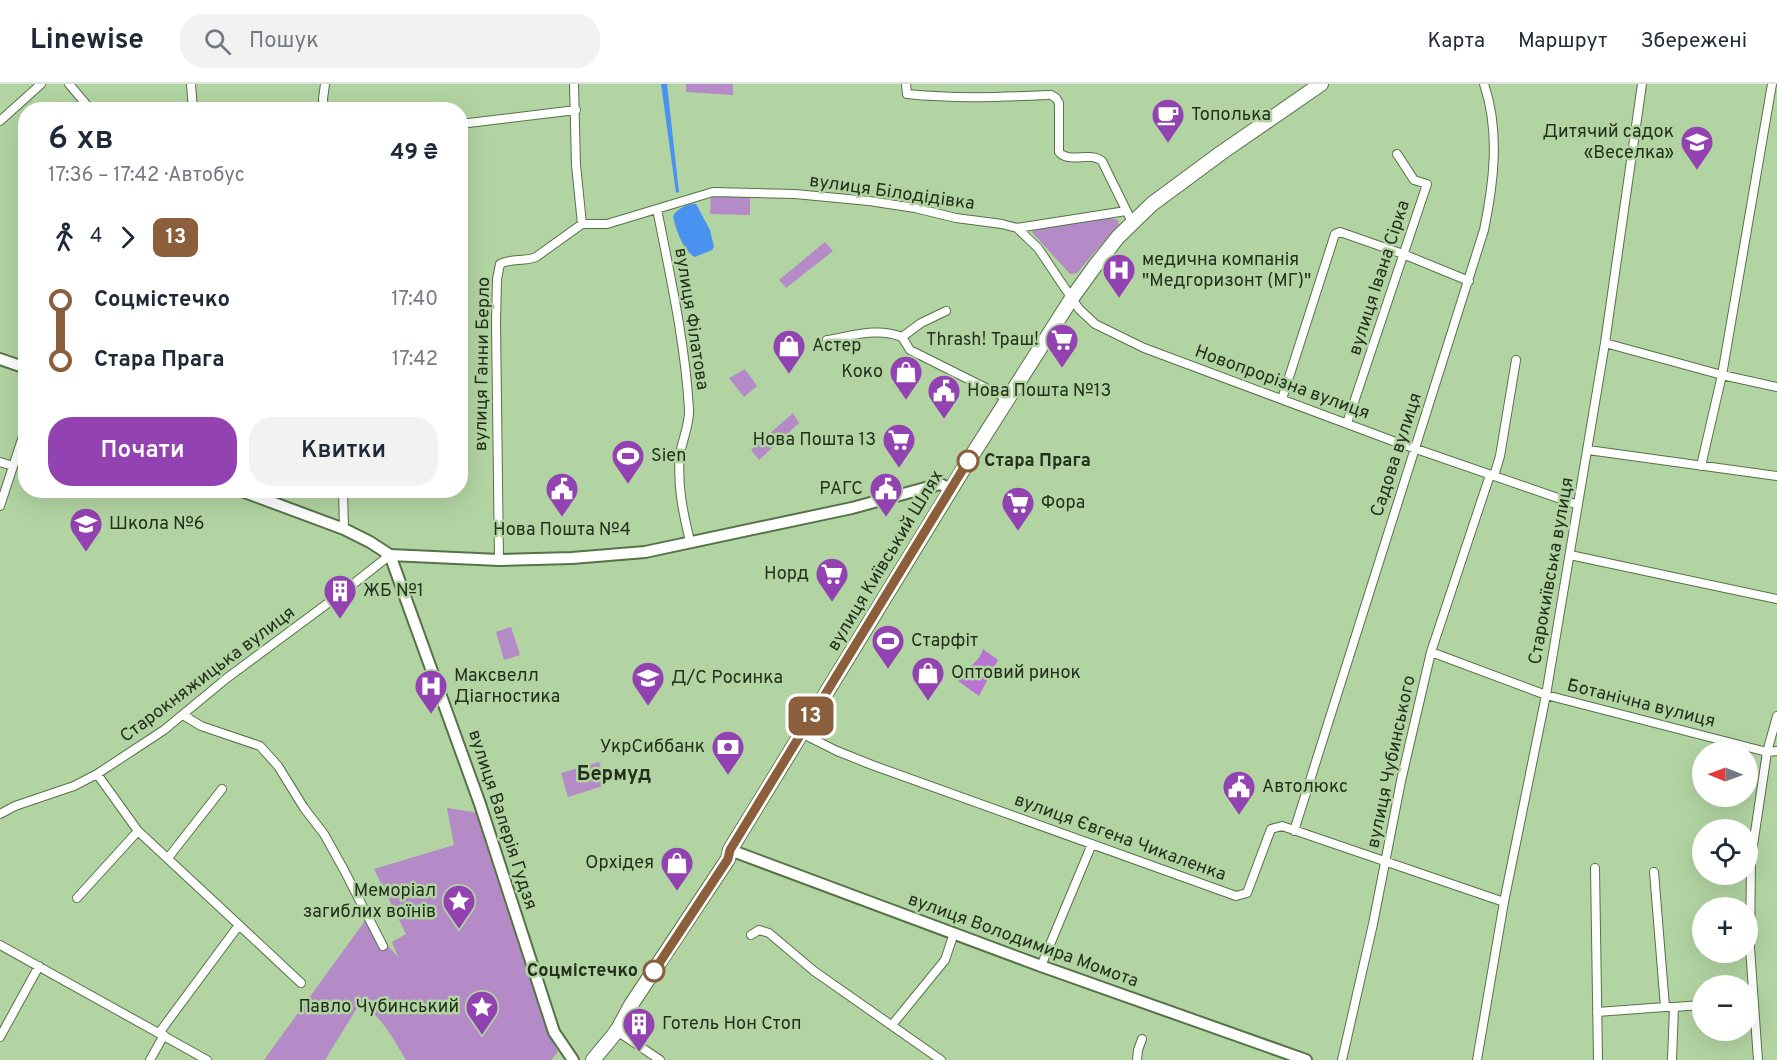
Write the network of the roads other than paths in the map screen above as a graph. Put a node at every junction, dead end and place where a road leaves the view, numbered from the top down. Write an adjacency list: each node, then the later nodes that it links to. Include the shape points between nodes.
1 (40, 84): 12 (street)
2 (69, 84): 13 (street)
3 (191, 84): 14 (street)
4 (325, 84): 15 (street)
5 (574, 84): 17 (street)
6 (906, 84): 22 (street, via 907,94 925,96 1051,95 1059,103 1059,152 1066,157 1099,158)
7 (1321, 84): 11 (highway, вулиця Київський Шлях)
8 (1484, 84): 26 (street, Садова вулиця, via 1493,121 1493,188)
9 (1642, 84): 31 (street, Старокиївська вулиця)
10 (1772, 84): 35 (street)
11 (1307, 88): 22 (highway, вулиця Київський Шлях)
12 (21, 102)
13 (84, 102)
14 (192, 102)
15 (324, 102)
16 (18, 104): 18 (street)
17 (576, 110): 19 (street); 23 (street)
18 (0, 121)
19 (468, 123)
20 (1397, 154): 25 (street, вулиця Івана Сірка, via 1414,180 1427,184)
21 (657, 209): 23 (street, вулиця Білодідівка, via 607,224); 24 (street, вулиця Білодідівка, via 713,192 795,194 915,208); 54 (street, вулиця Філатова, via 686,365 689,413 680,454 680,484)
22 (1129, 217): 24 (street, вулиця Білодідівка); 27 (highway, вулиця Київський Шлях)
23 (582, 224): 57 (street, вулиця Ганни Берло, via 536,257 500,264 496,323)
24 (1017, 228): 27 (street, Новопрорізна вулиця, via 1038,248)
25 (1403, 254): 26 (street); 38 (street, via 1340,232 1335,234); 39 (street, вулиця Івана Сірка)
26 (1468, 281): 40 (street, Садова вулиця)
27 (1072, 298): 37 (highway, вулиця Київський Шлях); 38 (street, Новопрорізна вулиця, via 1095,324 1144,348)
28 (946, 311): 29 (street)
29 (902, 337): 30 (street, via 877,331); 37 (street, via 910,350)
30 (826, 340)
31 (1605, 343): 35 (street); 41 (street, Старокиївська вулиця)
32 (0, 359): 34 (street)
33 (1516, 360): 46 (street, via 1500,456)
34 (18, 365)
35 (1722, 375): 36 (street); 45 (street)
36 (1777, 387)
37 (1008, 399): 48 (highway, вулиця Київський Шлях)
38 (1282, 399): 39 (street, Новопрорізна вулиця)
39 (1347, 423): 40 (street, Новопрорізна вулиця)
40 (1415, 448): 46 (street, Новопрорізна вулиця); 70 (street, Садова вулиця)
41 (1588, 450): 45 (street); 51 (street, Старокиївська вулиця)
42 (18, 451): 44 (street)
43 (0, 462): 44 (street)
44 (13, 466): 52 (street)
45 (1701, 466): 47 (street)
46 (1492, 476): 51 (street, Новопрорізна вулиця); 59 (street, вулиця Чубинського)
47 (1777, 477)
48 (951, 489): 54 (street, via 940,484 852,508); 63 (highway, вулиця Київський Шлях)
49 (260, 498): 53 (street)
50 (343, 498): 53 (street)
51 (1578, 505): 56 (street, Старокиївська вулиця)
52 (0, 506)
53 (344, 530): 55 (street)
54 (690, 541): 57 (street, via 645,552)
55 (390, 555): 57 (street); 61 (street, Старокняжицька вулиця); 99 (street, вулиця Валерія Гудзя, via 480,804 554,1032)
56 (1570, 555): 58 (street); 60 (street, Старокиївська вулиця)
57 (499, 560)
58 (1777, 599)
59 (1431, 652): 60 (street, Ботанічна вулиця); 74 (street, вулиця Чубинського)
60 (1546, 695): 65 (street, Ботанічна вулиця); 78 (street, Старокиївська вулиця)
61 (183, 715): 66 (street, Старокняжицька вулиця); 83 (street, via 201,726 260,746 278,766 324,834)
62 (1777, 716): 65 (street)
63 (801, 733): 71 (street, вулиця Євгена Чикаленка, via 872,765); 72 (highway, вулиця Київський Шлях)
64 (1777, 751): 65 (street, Ботанічна вулиця)
65 (1767, 752): 86 (street, via 1751,859)
66 (97, 774): 68 (street, Старокняжицька вулиця); 69 (street)
67 (222, 789): 73 (street)
68 (0, 814)
69 (138, 831): 73 (street); 77 (street)
70 (1294, 831): 71 (street, вулиця Євгена Чикаленка, via 1282,826 1271,829 1247,893 1236,896); 74 (street, вулиця Євгена Чикаленка)
71 (1092, 844): 85 (street)
72 (730, 850): 80 (street, вулиця Володимира Момота); 92 (highway, вулиця Київський Шлях, via 722,855 626,1001)
73 (168, 858): 79 (street)
74 (1386, 862): 78 (street, вулиця Євгена Чикаленка); 106 (street, вулиця Чубинського)
75 (1594, 868): 90 (street)
76 (1654, 872): 89 (street)
77 (76, 898)
78 (1504, 902): 107 (street, Старокиївська вулиця)
79 (239, 925): 87 (street); 93 (street)
80 (954, 933): 85 (street, вулиця Володимира Момота); 91 (street, via 945,960)
81 (751, 935): 91 (street, via 759,930 769,933 814,971)
82 (0, 945): 84 (street)
83 (383, 946)
84 (39, 966): 93 (street); 94 (street)
85 (1041, 966): 105 (street, вулиця Володимира Момота)
86 (1750, 975)
87 (301, 983)
88 (1692, 1006): 89 (street)
89 (1669, 1007): 90 (street); 109 (street)
90 (1597, 1012): 108 (street)
91 (892, 1025): 103 (street)
92 (615, 1030): 100 (highway, вулиця Київський Шлях); 101 (highway, вулиця Київський Шлях); 102 (street)
93 (162, 1034): 97 (street); 98 (street)
94 (0, 1037)
95 (1142, 1039): 104 (street)
96 (1755, 1041): 110 (street)
97 (150, 1060)
98 (207, 1060)
99 (573, 1060)
100 (584, 1060)
101 (593, 1060)
102 (660, 1060)
103 (941, 1060)
104 (1137, 1060)
105 (1306, 1060)
106 (1342, 1060)
107 (1477, 1060)
108 (1598, 1060)
109 (1672, 1060)
110 (1758, 1060)

